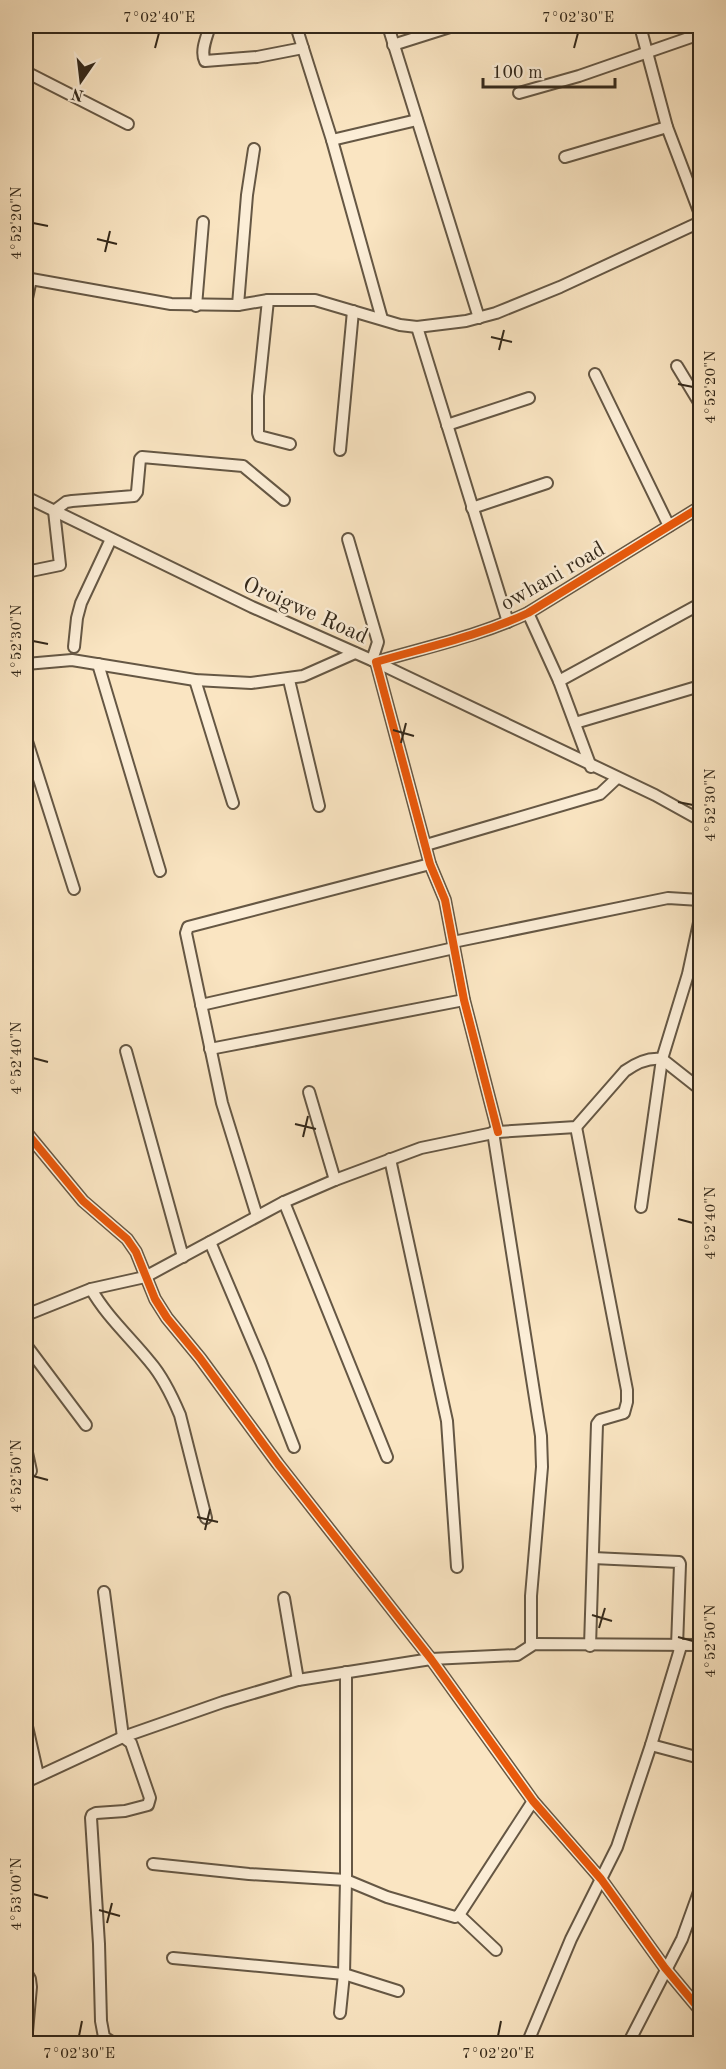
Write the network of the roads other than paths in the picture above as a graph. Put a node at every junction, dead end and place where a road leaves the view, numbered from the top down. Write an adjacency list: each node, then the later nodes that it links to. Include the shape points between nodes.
1 (210, 26): 8 (street, via 205,61)
2 (296, 26): 8 (street)
3 (387, 26): 7 (street)
4 (453, 26): 7 (street)
5 (640, 26): 9 (street)
6 (700, 34): 9 (street)
7 (393, 45): 12 (street)
8 (303, 48): 15 (street)
9 (648, 51): 11 (street); 14 (street)
10 (26, 72): 13 (street)
11 (519, 93)
12 (417, 120): 15 (street); 27 (street)
13 (128, 124)
14 (667, 127): 17 (street); 18 (street)
15 (332, 140): 28 (street)
16 (254, 148): 24 (street)
17 (565, 157)
18 (700, 213)
19 (203, 222): 25 (street)
20 (700, 222): 27 (street, via 560,287)
21 (28, 278): 23 (street); 25 (street)
22 (268, 300): 24 (street); 26 (street, via 315,300); 35 (street, via 260,363 258,433 263,439)
23 (26, 303)
24 (238, 305): 25 (street)
25 (196, 306)
26 (354, 311): 28 (street); 36 (street)
27 (479, 318): 29 (street)
28 (382, 319): 29 (street)
29 (417, 327): 34 (street)
30 (677, 366): 33 (street)
31 (596, 374): 43 (street)
32 (529, 398): 34 (street)
33 (700, 404)
34 (447, 425): 41 (street)
35 (290, 444)
36 (340, 450)
37 (547, 483): 41 (street)
38 (26, 497): 42 (street, Oroigwe Road)
39 (284, 500): 42 (street, via 243,466 147,456 140,459 134,496 66,502)
40 (700, 507): 43 (street, owhani road)
41 (472, 508): 49 (street)
42 (54, 511): 44 (street, Oroigwe Road); 46 (street, via 60,565)
43 (669, 526): 48 (street, owhani road)
44 (111, 539): 50 (street, via 81,603); 51 (street, Oroigwe Road)
45 (348, 539): 52 (street, via 378,642)
46 (26, 572)
47 (700, 604): 57 (street)
48 (528, 613): 49 (street, owhani road); 57 (street)
49 (508, 622): 52 (street, owhani road)
50 (74, 647)
51 (355, 653): 52 (street, Oroigwe Road); 56 (street)
52 (374, 661): 61 (street, Oroigwe Road); 66 (street)
53 (26, 664): 54 (street, via 56,660)
54 (98, 664): 55 (street); 68 (street)
55 (195, 680): 56 (street); 63 (street)
56 (289, 680): 64 (street)
57 (559, 681): 59 (street)
58 (700, 686): 59 (street)
59 (575, 723): 61 (street)
60 (26, 738): 69 (street)
61 (591, 767): 62 (street, Oroigwe Road)
62 (617, 778): 65 (street, Oroigwe Road); 66 (street, via 600,794)
63 (233, 803)
64 (319, 806)
65 (700, 820)
66 (426, 845): 67 (street)
67 (430, 864): 72 (street, via 445,900); 74 (street, via 188,927)
68 (160, 870)
69 (74, 889)
70 (700, 900): 72 (street, via 668,898)
71 (700, 918): 77 (street)
72 (454, 945): 73 (street); 74 (street)
73 (464, 1000): 75 (street); 82 (street)
74 (201, 1005): 75 (street)
75 (210, 1049): 87 (street, via 222,1103)
76 (126, 1051): 89 (street)
77 (662, 1059): 78 (street); 80 (street, via 644,1060 625,1071); 86 (street)
78 (700, 1089)
79 (309, 1092): 84 (street)
80 (576, 1127): 82 (street); 100 (street, via 627,1390 624,1413 600,1420 597,1425)
81 (26, 1132): 90 (street, via 84,1200 127,1239)
82 (496, 1132): 83 (street, via 441,1142); 104 (street, via 541,1436)
83 (390, 1159): 84 (street); 101 (street, via 447,1420)
84 (335, 1180): 85 (street)
85 (284, 1202): 87 (street); 97 (street)
86 (641, 1207)
87 (257, 1216): 88 (street)
88 (210, 1242): 89 (street); 95 (street)
89 (183, 1257): 90 (street)
90 (145, 1277): 91 (street); 108 (street, via 167,1318)
91 (91, 1289): 92 (street); 99 (street, via 101,1307 151,1363 175,1402)
92 (26, 1315)
93 (26, 1345): 94 (street)
94 (86, 1425)
95 (294, 1447)
96 (26, 1448): 98 (street)
97 (387, 1456)
98 (31, 1471)
99 (206, 1518)
100 (593, 1558): 106 (street); 107 (street, via 679,1562)
101 (457, 1567)
102 (104, 1592): 112 (street)
103 (284, 1598): 110 (street)
104 (531, 1645): 106 (street); 108 (street, via 517,1655)
105 (700, 1645): 107 (street)
106 (590, 1646): 107 (street)
107 (679, 1646): 113 (street)
108 (430, 1659): 109 (street); 117 (street)
109 (346, 1672): 110 (street); 120 (street)
110 (298, 1680): 112 (street)
111 (26, 1722): 115 (street)
112 (123, 1737): 115 (street); 132 (street, via 131,1743 150,1802 125,1811 96,1813 91,1818 101,2021 104,2037)
113 (651, 1745): 114 (street); 119 (street, via 617,1847)
114 (700, 1758)
115 (38, 1775): 116 (street)
116 (26, 1782)
117 (533, 1801): 119 (street); 122 (street)
118 (153, 1864): 120 (street)
119 (601, 1879): 125 (street); 133 (street)
120 (346, 1880): 122 (street, via 403,1902 452,1917); 127 (street)
121 (700, 1889): 125 (street, via 688,1924)
122 (459, 1915): 123 (street)
123 (496, 1950)
124 (173, 1959): 127 (street)
125 (665, 1968): 129 (street); 134 (street)
126 (26, 1972): 131 (street, via 31,1988)
127 (344, 1974): 128 (street); 130 (street)
128 (398, 1991)
129 (700, 2010)
130 (340, 2013)
131 (26, 2043)
132 (115, 2043)
133 (526, 2043)
134 (628, 2043)

